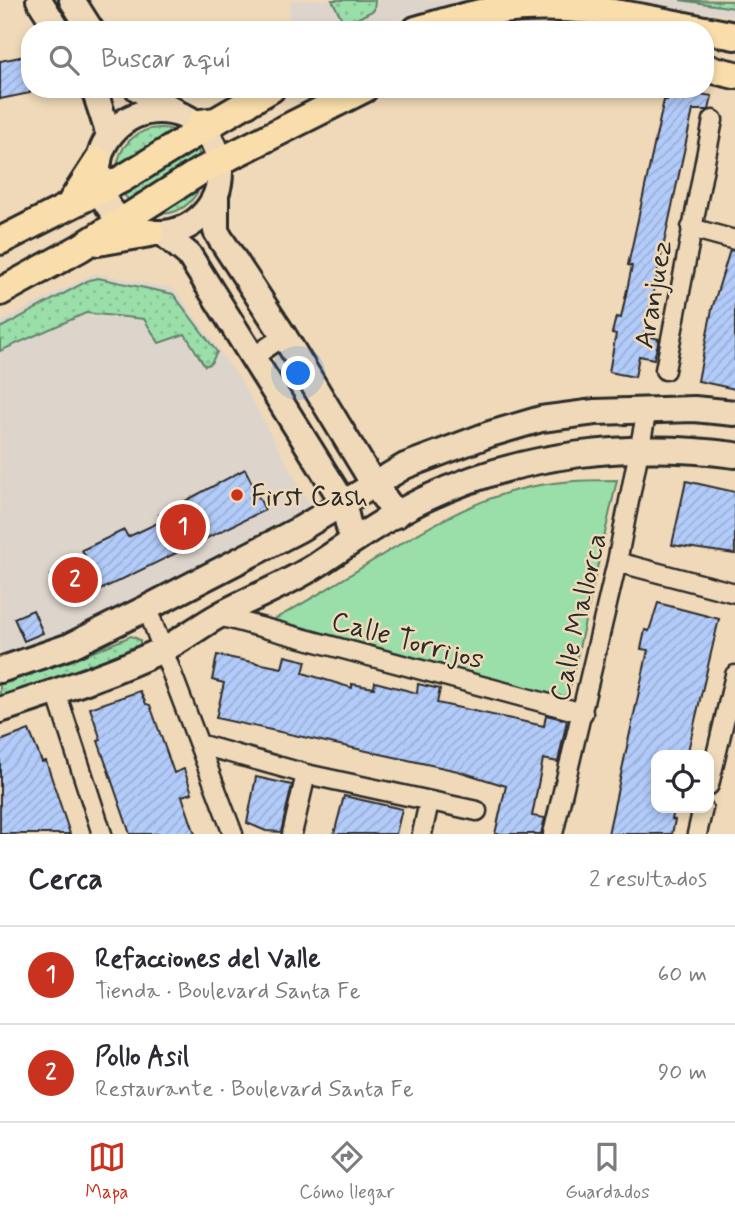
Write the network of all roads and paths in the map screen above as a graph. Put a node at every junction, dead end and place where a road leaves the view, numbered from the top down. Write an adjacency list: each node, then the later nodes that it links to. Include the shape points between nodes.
1 (39, 0): 3 (main road)
2 (72, 0): 4 (main road)
3 (52, 21)
4 (85, 21)
5 (452, 21): 6 (main road, via 495,10 536,7 606,11)
6 (658, 21)
7 (714, 32): 8 (main road)
8 (735, 36)
9 (97, 98): 15 (main road)
10 (158, 98): 13 (main road)
11 (251, 98): 13 (main road)
12 (346, 98): 17 (main road, via 251,147)
13 (203, 119): 15 (main road, via 159,110 140,113); 17 (main road); 18 (main road)
14 (713, 120): 21 (street, Aranjuez)
15 (109, 135): 16 (main road)
16 (99, 161): 18 (main road); 19 (main road)
17 (219, 178): 20 (main road); 22 (main road, via 203,215 186,228); 27 (main road, via 216,231)
18 (101, 189): 19 (main road); 20 (main road)
19 (66, 207): 24 (main road)
20 (123, 221): 22 (main road); 25 (main road)
21 (691, 228): 23 (street, Aranjuez); 29 (street, Aranjuez)
22 (157, 233): 25 (main road); 28 (main road, via 189,255)
23 (735, 240)
24 (0, 241)
25 (80, 247): 26 (main road)
26 (0, 292)
27 (284, 336): 28 (street); 34 (main road)
28 (254, 357): 35 (main road)
29 (665, 370)
30 (647, 410): 31 (main road); 32 (street, Calle Mallorca); 34 (main road, via 541,419 405,466)
31 (735, 413)
32 (641, 448): 33 (main road); 36 (main road, via 559,457 511,468 425,499); 38 (street, Calle Mallorca)
33 (735, 455)
34 (373, 483): 35 (main road); 36 (main road)
35 (343, 502): 37 (main road); 40 (main road)
36 (397, 515): 37 (main road)
37 (352, 541): 41 (main road, via 314,567)
38 (617, 562): 39 (street); 47 (street, Calle Mallorca)
39 (735, 593)
40 (147, 608): 42 (street); 43 (main road, via 70,646)
41 (219, 616): 42 (main road); 47 (street, Calle Torrijos)
42 (164, 649): 45 (main road); 48 (street)
43 (0, 670)
44 (735, 675): 49 (street)
45 (56, 692): 46 (main road); 54 (street)
46 (0, 710)
47 (583, 713): 58 (street, Calle Mallorca)
48 (202, 745): 50 (street); 55 (street)
49 (714, 764)
50 (306, 774): 51 (street); 56 (street)
51 (429, 802): 52 (street); 57 (street)
52 (477, 811)
53 (702, 813): 59 (street)
54 (102, 834)
55 (233, 834)
56 (292, 834)
57 (422, 834)
58 (553, 834)
59 (697, 834)

